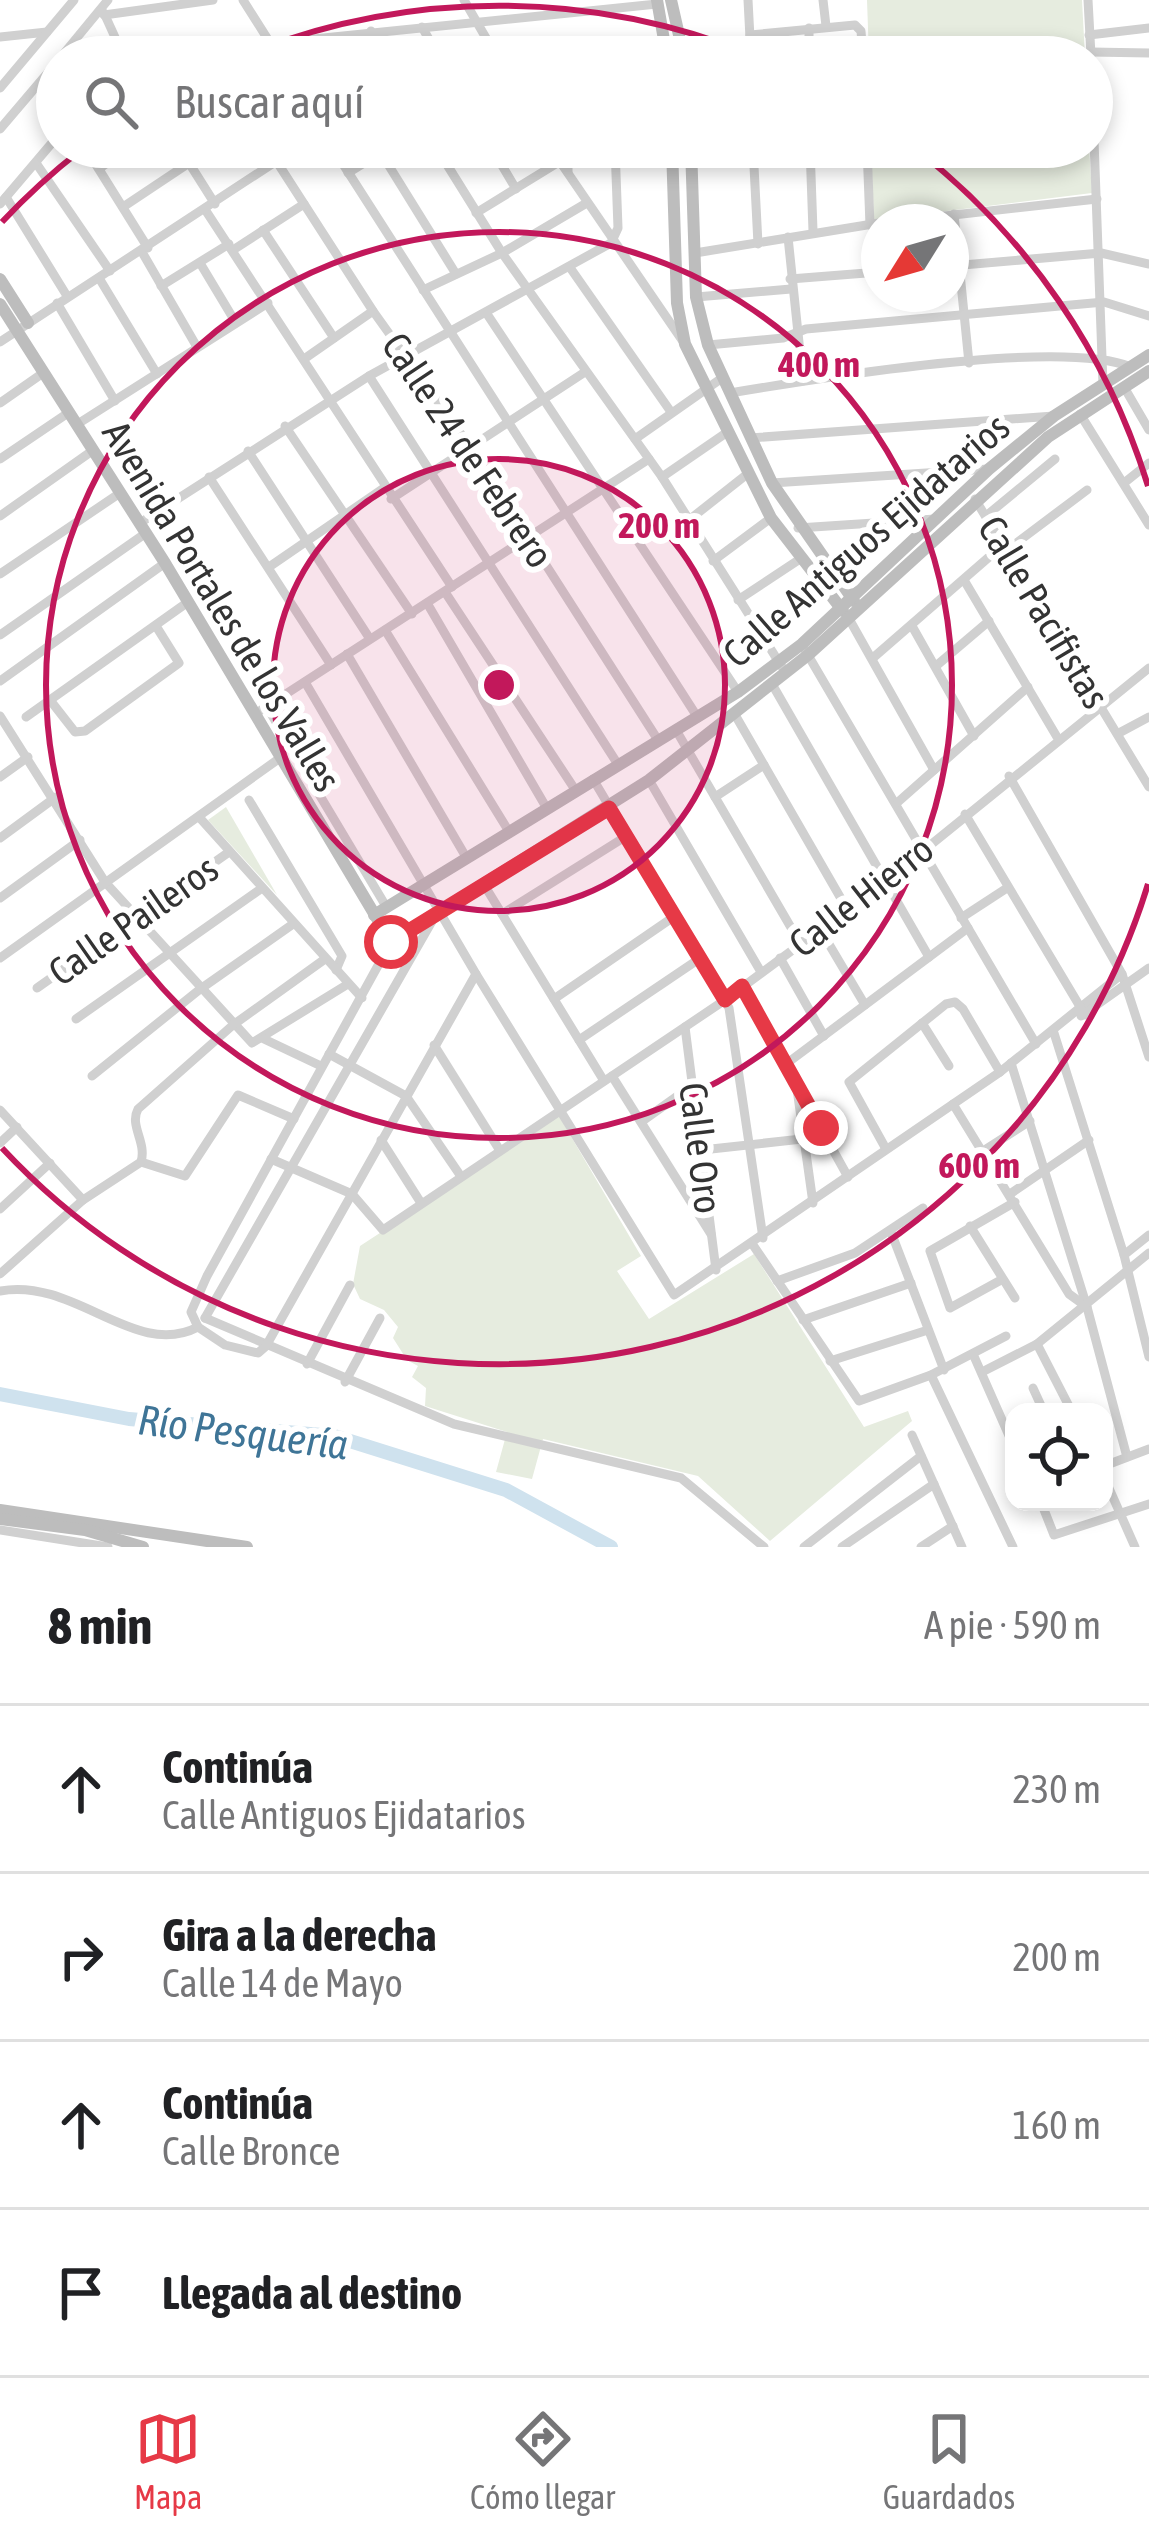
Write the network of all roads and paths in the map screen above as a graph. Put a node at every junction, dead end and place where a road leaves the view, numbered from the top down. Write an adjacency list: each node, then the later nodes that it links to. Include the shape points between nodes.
1 (74, 0): 15 (street)
2 (213, 0): 9 (street)
3 (243, 0): 21 (street)
4 (464, 0): 10 (street)
5 (748, 0): 16 (street)
6 (824, 0): 11 (street)
7 (1088, 0): 17 (street)
8 (669, 1): 10 (street); 25 (street); 26 (street)
9 (105, 8): 19 (street); 20 (street)
10 (477, 21): 12 (street); 24 (street)
11 (826, 26): 13 (street); 28 (street, via 855,25)
12 (422, 27): 22 (street); 23 (street)
13 (809, 28): 16 (street); 27 (street)
14 (1149, 28): 17 (street)
15 (47, 32): 18 (street); 29 (street)
16 (750, 35)
17 (1089, 35)
18 (44, 36)
19 (80, 36)
20 (116, 36)
21 (266, 36)
22 (373, 36)
23 (427, 36)
24 (485, 36)
25 (668, 36)
26 (678, 36)
27 (809, 36)
28 (862, 36)
29 (0, 38)
30 (36, 45): 33 (street)
31 (1113, 55): 32 (street)
32 (1149, 56)
33 (1, 86)
34 (36, 86): 35 (street)
35 (0, 129)
36 (36, 163): 61 (street)
37 (39, 168): 85 (street)
38 (100, 168): 66 (street)
39 (181, 168): 66 (street)
40 (190, 168): 67 (street)
41 (267, 168): 67 (street)
42 (281, 168): 63 (street, Calle 24 de Febrero)
43 (345, 168): 58 (street)
44 (356, 168): 58 (street)
45 (395, 168): 86 (street)
46 (449, 168): 68 (street)
47 (504, 168): 60 (street)
48 (549, 168): 60 (street)
49 (563, 168): 59 (street)
50 (568, 168): 59 (street)
51 (617, 168): 74 (street)
52 (673, 168): 110 (street)
53 (692, 168): 78 (street)
54 (754, 168): 75 (street)
55 (811, 168): 72 (street)
56 (869, 168): 65 (street)
57 (1096, 168): 62 (street)
58 (348, 173): 92 (street)
59 (568, 176): 64 (street)
60 (516, 189): 68 (street)
61 (3, 200): 95 (street)
62 (1097, 200): 69 (street); 79 (street)
63 (304, 204): 71 (street); 99 (street, Calle 24 de Febrero)
64 (585, 204): 74 (street); 80 (street)
65 (872, 204)
66 (124, 207): 77 (street)
67 (210, 207): 76 (street); 77 (street)
68 (476, 213): 80 (street)
69 (969, 213)
70 (861, 225): 72 (street)
71 (263, 230): 76 (street); 108 (street)
72 (813, 231): 73 (street)
73 (788, 237): 75 (street); 90 (street)
74 (611, 243): 84 (street); 110 (street)
75 (758, 244): 78 (street)
76 (231, 247): 81 (street); 97 (street)
77 (145, 250): 85 (street); 91 (street)
78 (695, 253): 94 (street)
79 (1101, 253): 82 (street); 83 (street); 96 (street)
80 (502, 254): 86 (street); 93 (street)
81 (200, 263): 91 (street); 104 (street)
82 (1149, 264)
83 (969, 265)
84 (571, 269): 93 (street); 132 (street)
85 (110, 271): 88 (street)
86 (456, 274): 92 (street)
87 (861, 274): 90 (street)
88 (98, 278): 95 (street); 120 (street)
89 (0, 279): 105 (street, Avenida Portales de los Valles)
90 (790, 284): 94 (street); 107 (street)
91 (161, 286): 112 (street)
92 (423, 290): 106 (street)
93 (529, 292): 101 (street); 118 (street)
94 (697, 297): 111 (street)
95 (62, 300): 105 (street); 130 (street)
96 (1104, 302): 102 (street); 103 (street); 114 (street)
97 (268, 303): 104 (street); 115 (street)
98 (0, 304): 105 (street, Avenida Portales de los Valles)
99 (374, 311): 108 (street); 113 (street, Calle 24 de Febrero)
100 (961, 312): 102 (street)
101 (487, 314): 106 (street); 129 (street)
102 (962, 316): 107 (street); 116 (street)
103 (1149, 316)
104 (236, 323): 112 (street)
105 (22, 327): 109 (street); 119 (street, Avenida Portales de los Valles)
106 (449, 332): 113 (street); 136 (street)
107 (795, 334): 111 (street); 123 (street)
108 (334, 338): 115 (street)
109 (0, 342)
110 (685, 344): 126 (street)
111 (708, 346): 122 (street)
112 (197, 347): 120 (street)
113 (406, 355): 121 (street); 142 (street, Calle 24 de Febrero)
114 (1104, 356): 116 (street); 117 (street); 124 (street)
115 (304, 358): 128 (street)
116 (969, 363): 123 (street)
117 (1144, 367): 124 (street, Calle Antiguos Ejidatarios); 125 (street, Calle Antiguos Ejidatarios)
118 (585, 372): 129 (street); 141 (street)
119 (43, 374): 131 (street); 135 (street, Avenida Portales de los Valles)
120 (157, 374): 130 (street)
121 (369, 376): 128 (street); 150 (street)
122 (722, 378): 126 (street); 127 (street)
123 (802, 381): 127 (street)
124 (1103, 385): 134 (street, Calle Antiguos Ejidatarios)
125 (1124, 387): 133 (street, Calle Antiguos Ejidatarios); 138 (street)
126 (705, 388): 132 (street); 139 (street)
127 (730, 393): 140 (street)
128 (329, 399): 137 (street); 159 (street)
129 (544, 399): 136 (street); 156 (street)
130 (115, 400): 135 (street)
131 (0, 403)
132 (671, 412): 141 (street)
133 (1081, 414): 155 (street); 160 (street, Calle Antiguos Ejidatarios)
134 (1054, 416): 140 (street); 149 (street, Calle Antiguos Ejidatarios)
135 (72, 418): 143 (street, Avenida Portales de los Valles); 145 (street)
136 (506, 424): 142 (street); 161 (street)
137 (285, 426): 144 (street); 162 (street)
138 (1149, 430)
139 (726, 433): 151 (street); 153 (street)
140 (750, 438): 154 (street)
141 (635, 440): 146 (street)
142 (471, 448): 150 (street); 171 (street, Calle 24 de Febrero)
143 (92, 451): 158 (street, Avenida Portales de los Valles); 163 (street)
144 (248, 452): 152 (street); 172 (street)
145 (0, 459)
146 (649, 459): 153 (street); 156 (street)
147 (1055, 459): 164 (street)
148 (1149, 463): 155 (street)
149 (989, 469): 154 (street); 166 (street, Calle Antiguos Ejidatarios)
150 (430, 474): 159 (street); 176 (street)
151 (746, 475): 165 (street); 167 (street)
152 (209, 477): 169 (street); 178 (street)
153 (662, 477): 167 (street)
154 (772, 483): 170 (street)
155 (1124, 483): 168 (street)
156 (603, 489): 161 (street); 204 (street)
157 (1088, 490): 173 (street)
158 (120, 493): 169 (street, Avenida Portales de los Valles); 179 (street)
159 (387, 494): 162 (street); 181 (street)
160 (975, 500): 164 (street, Calle Pacifistas); 185 (street, Calle Antiguos Ejidatarios)
161 (566, 513): 171 (street); 212 (street)
162 (344, 515): 172 (street); 186 (street)
163 (0, 516)
164 (986, 516): 173 (street, Calle Pacifistas)
165 (771, 518): 174 (street); 175 (street)
166 (935, 519): 170 (street); 185 (street, Calle Antiguos Ejidatarios)
167 (689, 520): 175 (street)
168 (1149, 525)
169 (143, 528): 177 (street, Avenida Portales de los Valles); 191 (street)
170 (798, 528): 185 (street)
171 (528, 538): 176 (street); 218 (street, Calle 24 de Febrero)
172 (308, 542): 178 (street); 192 (street)
173 (1006, 547): 180 (street); 206 (street, Calle Pacifistas)
174 (800, 559): 182 (street); 185 (street)
175 (713, 561): 182 (street)
176 (491, 562): 181 (street); 222 (street)
177 (165, 563): 183 (street, Avenida Portales de los Valles); 200 (street)
178 (268, 567): 196 (street)
179 (0, 574)
180 (964, 580): 187 (street); 189 (street)
181 (448, 589): 184 (street); 231 (street)
182 (738, 601): 198 (street)
183 (188, 602): 188 (street); 207 (street, Avenida Portales de los Valles)
184 (428, 603): 186 (street); 236 (street)
185 (849, 607): 193 (street, Calle Antiguos Ejidatarios); 195 (street)
186 (412, 614): 190 (street)
187 (989, 621): 197 (street); 203 (street)
188 (156, 626): 205 (street); 205 (street, via 179,659 173,668 85,730 75,732)
189 (912, 626): 195 (street); 197 (street)
190 (385, 630): 192 (street); 240 (street)
191 (0, 634)
192 (370, 639): 194 (street)
193 (805, 650): 198 (street, Calle Antiguos Ejidatarios); 235 (street)
194 (346, 654): 196 (street); 246 (street)
195 (874, 657): 224 (street)
196 (331, 665): 201 (street)
197 (936, 666): 216 (street)
198 (782, 668): 202 (street, Calle Antiguos Ejidatarios); 204 (street, Calle Antiguos Ejidatarios)
199 (1149, 668): 206 (street, Calle Hierro)
200 (0, 681)
201 (305, 682): 207 (street); 250 (street)
202 (772, 684): 208 (street, Calle Antiguos Ejidatarios); 247 (street)
203 (1028, 687): 216 (street); 217 (street)
204 (739, 692): 212 (street, Calle Antiguos Ejidatarios)
205 (50, 700): 210 (street)
206 (1100, 704): 215 (street, Calle Pacifistas); 217 (street, Calle Hierro)
207 (261, 710): 221 (street, Avenida Portales de los Valles); 256 (street)
208 (734, 713): 219 (street, Calle Antiguos Ejidatarios); 223 (street)
209 (0, 716): 214 (street)
210 (26, 717)
211 (1149, 717): 215 (street)
212 (698, 718): 213 (street, Calle Antiguos Ejidatarios)
213 (676, 730): 218 (street, Calle Antiguos Ejidatarios); 219 (street)
214 (4, 732): 220 (street)
215 (1119, 733): 225 (street, Calle Pacifistas)
216 (974, 736): 224 (street)
217 (1057, 737): 226 (street, Calle Hierro)
218 (658, 740): 222 (street, Calle Antiguos Ejidatarios)
219 (686, 748): 229 (street, Calle Antiguos Ejidatarios); 233 (street)
220 (28, 757): 227 (street); 232 (street)
221 (280, 758): 239 (street); 256 (street, Avenida Portales de los Valles)
222 (617, 763): 228 (street, Calle Antiguos Ejidatarios)
223 (764, 765): 233 (street); 254 (street)
224 (934, 770): 235 (street)
225 (1146, 774): 230 (street, Calle Pacifistas)
226 (1009, 776): 238 (street, Calle Hierro); 275 (street)
227 (0, 777)
228 (592, 777): 231 (street, Calle Antiguos Ejidatarios); 237 (street)
229 (649, 780): 237 (street, Calle Antiguos Ejidatarios); 273 (street)
230 (1149, 787)
231 (574, 788): 236 (street, Calle Antiguos Ejidatarios)
232 (56, 797): 242 (street); 243 (street)
233 (715, 797): 264 (street)
234 (250, 800): 272 (street, via 342,956)
235 (898, 802): 244 (street)
236 (546, 807): 240 (street, Calle Antiguos Ejidatarios)
237 (609, 808): 241 (street); 249 (street, Calle Antiguos Ejidatarios)
238 (965, 814): 244 (street, Calle Hierro); 252 (street)
239 (199, 817): 245 (street); 248 (street)
240 (508, 830): 246 (street, Calle Antiguos Ejidatarios)
241 (625, 837): 257 (street); 259 (street)
242 (0, 838)
243 (80, 840): 248 (street); 253 (street)
244 (924, 849): 247 (street, Calle Hierro); 260 (street)
245 (229, 852): 251 (street); 258 (street, Calle Paileros)
246 (466, 857): 250 (street, Calle Antiguos Ejidatarios)
247 (886, 881): 254 (street, Calle Hierro); 266 (street)
248 (105, 882): 258 (street); 267 (street)
249 (483, 883): 255 (street, Calle Antiguos Ejidatarios); 257 (street)
250 (424, 884): 255 (street); 256 (street, Calle Antiguos Ejidatarios)
251 (262, 888): 261 (street); 265 (street)
252 (1007, 888): 260 (street); 285 (street)
253 (0, 898)
254 (847, 909): 262 (street, Calle Hierro)
255 (438, 910): 263 (street, Calle Antiguos Ejidatarios); 274 (street); 300 (street, Calle Antiguos Ejidatarios)
256 (381, 912): 263 (street, Avenida Portales de los Valles)
257 (502, 914): 282 (street)
258 (139, 916): 265 (street); 280 (street, Calle Paileros)
259 (673, 919): 270 (street); 282 (street)
260 (964, 923): 266 (street); 294 (street)
261 (293, 924): 268 (street); 279 (street)
262 (820, 929): 264 (street, Calle Hierro); 284 (street)
263 (391, 942): 281 (street, Calle Antiguos Ejidatarios)
264 (800, 943): 269 (street, Calle Hierro)
265 (171, 952): 279 (street); 286 (street)
266 (929, 957): 284 (street)
267 (0, 958)
268 (325, 958): 272 (street); 288 (street)
269 (780, 958): 273 (street, Calle Hierro); 291 (street)
270 (699, 959): 283 (street); 293 (street)
271 (1149, 968): 278 (street)
272 (336, 970): 276 (street)
273 (761, 972): 277 (street, Calle Hierro)
274 (476, 974): 295 (street); 311 (street)
275 (1122, 974): 278 (street); 285 (street)
276 (348, 984): 281 (street); 292 (street)
277 (742, 986): 283 (street, Calle Hierro); 298 (street)
278 (1127, 986): 285 (street); 297 (street)
279 (202, 987): 288 (street); 304 (street)
280 (37, 988)
281 (362, 998): 296 (street, Calle Antiguos Ejidatarios)
282 (554, 999): 293 (street)
283 (725, 1000): 289 (street, Calle Hierro); 320 (street)
284 (865, 1005): 291 (street)
285 (1081, 1011): 290 (street)
286 (76, 1019)
287 (922, 1023): 302 (street); 303 (street, via 959,1004); 323 (street, via 849,1082)
288 (233, 1025): 292 (street, via 248,1040); 326 (street, via 135,1112)
289 (685, 1027): 305 (street, Calle Hierro); 307 (street, Calle Oro)
290 (1054, 1033): 294 (street); 318 (street)
291 (824, 1036): 298 (street)
292 (265, 1039): 301 (street)
293 (579, 1040): 305 (street)
294 (1036, 1044): 299 (street)
295 (434, 1045): 308 (street); 321 (street)
296 (329, 1054): 300 (street); 301 (street, Calle Antiguos Ejidatarios)
297 (1149, 1057)
298 (787, 1064): 306 (street)
299 (1011, 1064): 303 (street); 313 (street)
300 (349, 1065): 308 (street); 328 (street, Calle Antiguos Ejidatarios)
301 (321, 1066): 312 (street, Calle Antiguos Ejidatarios)
302 (949, 1066)
303 (1000, 1072): 309 (street)
304 (92, 1076)
305 (608, 1079): 311 (street, Calle Hierro); 314 (street)
306 (796, 1083): 316 (street); 331 (street)
307 (692, 1085): 314 (street); 322 (street, Calle Oro)
308 (406, 1096): 317 (street); 330 (street)
309 (953, 1104): 323 (street); 324 (street)
310 (0, 1110): 315 (street)
311 (562, 1110): 321 (street, Calle Hierro); 346 (street, via 667,1288 684,1292)
312 (294, 1119): 325 (street, Calle Antiguos Ejidatarios); 326 (street, via 238,1095 185,1176)
313 (1030, 1121): 324 (street); 329 (street)
314 (641, 1122): 342 (street)
315 (17, 1127): 319 (street); 327 (street)
316 (802, 1138): 320 (street); 336 (street)
317 (381, 1140): 332 (street); 335 (street)
318 (1088, 1140): 329 (street); 345 (street)
319 (0, 1143)
320 (748, 1144): 322 (street); 343 (street)
321 (499, 1149): 330 (street, Calle Hierro)
322 (702, 1150): 342 (street, Calle Oro)
323 (886, 1150): 331 (street)
324 (983, 1151): 333 (street)
325 (272, 1159): 328 (street); 357 (street, Calle Antiguos Ejidatarios, via 195,1302 192,1317)
326 (141, 1162): 334 (street)
327 (50, 1163): 334 (street); 338 (street)
328 (292, 1165): 332 (street); 357 (street, Calle Antiguos Ejidatarios)
329 (1045, 1168): 333 (street); 354 (street)
330 (460, 1175): 335 (street, Calle Hierro)
331 (848, 1177): 336 (street)
332 (352, 1194): 335 (street, Calle Hierro, via 383,1230); 361 (street)
333 (1013, 1198): 339 (street); 354 (street, via 1069,1294)
334 (83, 1199): 351 (street)
335 (421, 1203)
336 (813, 1203): 343 (street)
337 (922, 1208): 340 (street)
338 (0, 1209)
339 (970, 1226): 348 (street); 348 (street, via 930,1251 949,1306)
340 (891, 1232): 349 (street); 350 (street)
341 (1149, 1235): 345 (street)
342 (712, 1237): 346 (street, Calle Oro)
343 (758, 1241): 346 (street); 349 (street)
344 (1149, 1252): 347 (street)
345 (1124, 1255): 347 (street)
346 (716, 1270)
347 (1127, 1270): 354 (street); 363 (street)
348 (1001, 1280): 353 (street)
349 (777, 1281): 356 (street)
350 (911, 1283): 356 (street); 358 (street)
351 (2, 1284): 357 (street, via 66,1296 154,1336)
352 (350, 1285): 365 (street)
353 (1015, 1298)
354 (1087, 1306): 360 (street); 378 (street)
355 (380, 1318): 370 (street)
356 (803, 1320): 364 (street)
357 (202, 1322): 361 (street); 361 (street, via 243,1352)
358 (928, 1330): 364 (street); 367 (street)
359 (1006, 1336): 362 (street)
360 (1037, 1344): 368 (street); 373 (street)
361 (270, 1348): 365 (street); 366 (street)
362 (973, 1354): 367 (street); 368 (street)
363 (1149, 1358)
364 (830, 1361): 369 (street, via 850,1393 866,1401)
365 (307, 1364): 370 (street)
366 (268, 1365)
367 (944, 1370): 369 (street)
368 (982, 1372): 374 (street)
369 (932, 1376): 397 (street)
370 (345, 1382): 392 (street, via 454,1424 681,1478)
371 (1033, 1388): 372 (street)
372 (1040, 1403)
373 (1067, 1403)
374 (1005, 1426)
375 (912, 1435): 377 (street)
376 (1149, 1449): 378 (street)
377 (921, 1456): 380 (street); 393 (street)
378 (1126, 1457): 379 (street)
379 (1113, 1462)
380 (934, 1484): 386 (street); 394 (street)
381 (1113, 1498): 385 (street)
382 (1149, 1504): 385 (street)
383 (1045, 1511): 385 (street, via 1054,1535)
384 (0, 1514): 388 (street); 391 (street)
385 (1120, 1514): 398 (street)
386 (953, 1526): 395 (street); 396 (street)
387 (0, 1530): 388 (street)
388 (106, 1540): 389 (street); 390 (street)
389 (130, 1547)
390 (143, 1547)
391 (247, 1547)
392 (764, 1547)
393 (804, 1547)
394 (842, 1547)
395 (921, 1547)
396 (962, 1547)
397 (1013, 1547)
398 (1135, 1547)

